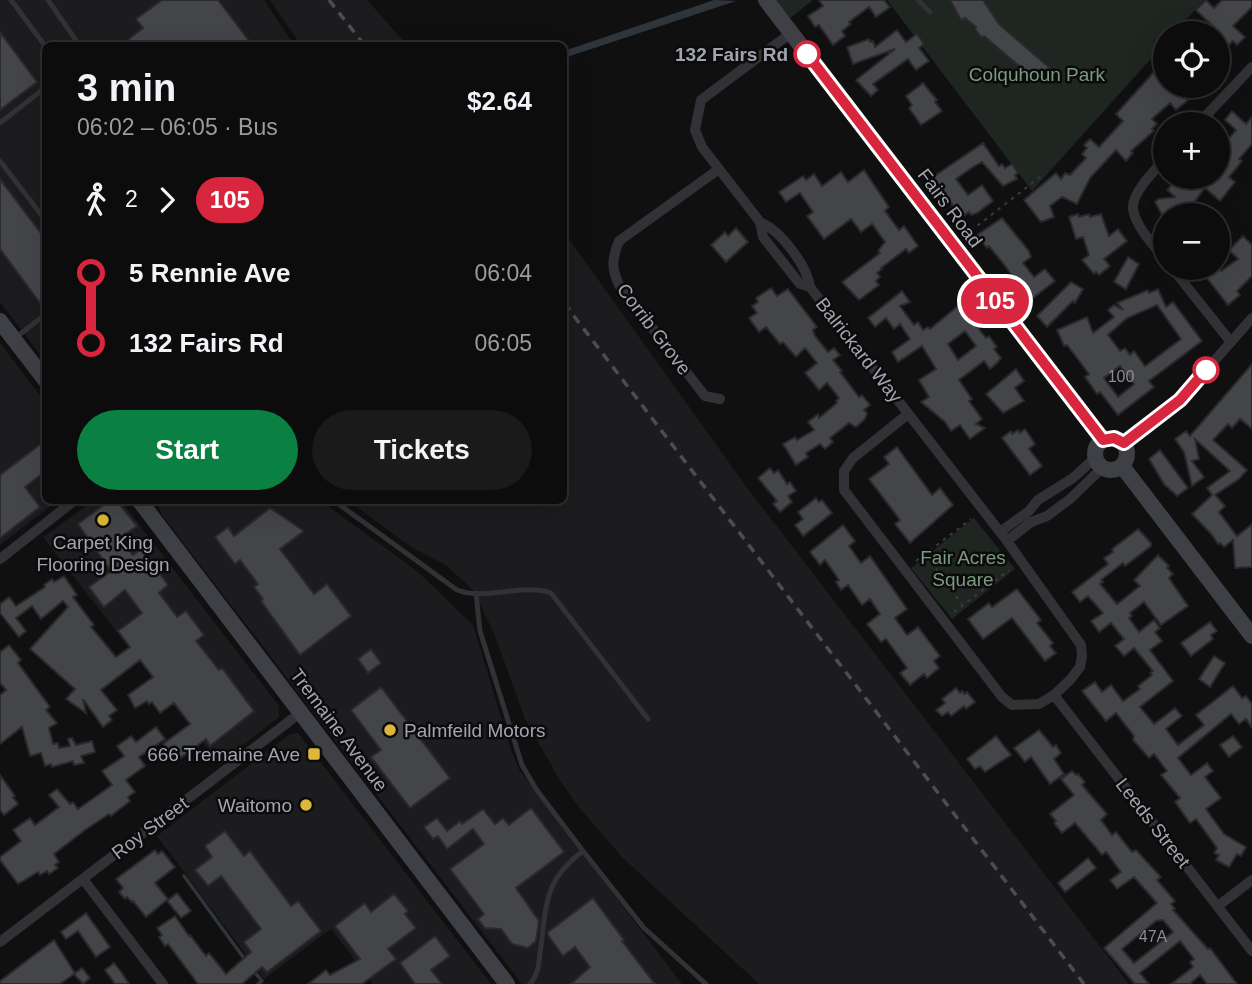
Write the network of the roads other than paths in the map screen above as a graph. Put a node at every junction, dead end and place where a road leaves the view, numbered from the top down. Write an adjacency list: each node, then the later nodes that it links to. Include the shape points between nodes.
1 (11, 0): 7 (lane)
2 (48, 0): 8 (lane)
3 (918, 0): 5 (lane)
4 (771, 2): 6 (street, Fairs Road)
5 (930, 12)
6 (791, 33): 14 (street, Balrickard Way, via 701,100 695,130); 27 (street, Fairs Road)
7 (42, 42)
8 (77, 42)
9 (1252, 67): 11 (street)
10 (42, 90): 12 (lane)
11 (1209, 112)
12 (0, 123)
13 (0, 161): 16 (lane)
14 (719, 169): 25 (street, Corrib Grove, via 619,241 612,270 705,396); 26 (street, Balrickard Way, via 760,222 763,237 800,284 810,287)
15 (1153, 172): 17 (street, via 1133,208)
16 (42, 216)
17 (1153, 245)
18 (1182, 280): 23 (street)
19 (42, 317): 22 (lane)
20 (1252, 319): 23 (street)
21 (0, 321): 22 (street)
22 (14, 339): 24 (street)
23 (1230, 341): 28 (street, via 1180,400)
24 (42, 376)
25 (720, 399)
26 (908, 414): 34 (street, Balrickard Way); 38 (street, Balrickard Way, via 853,458 845,471 844,491 1002,697 1021,706 1039,704)
27 (1103, 440): 28 (street, via 1114,438); 29 (street, via 1097,448)
28 (1124, 443): 30 (street, via 1127,457)
29 (1099, 462): 30 (street, via 1115,470); 34 (street, via 1038,500); 34 (street, via 1070,499)
30 (1122, 466): 37 (street)
31 (70, 504): 35 (street)
32 (142, 504): 39 (street, Tremaine Avenue)
33 (339, 504): 36 (lane, via 457,590)
34 (1004, 537): 38 (street, Balrickard Way, via 1081,645 1080,667)
35 (0, 559)
36 (476, 593): 40 (lane, via 551,593); 41 (lane, via 480,631 522,765)
37 (1252, 636)
38 (1054, 695): 44 (street, Leeds Street)
39 (300, 713): 42 (street, Roy Street); 48 (street, Tremaine Avenue)
40 (648, 719)
41 (583, 850): 49 (lane, via 554,881 538,971); 50 (lane, via 644,928)
42 (83, 879): 45 (street, Roy Street); 47 (street)
43 (1252, 880): 44 (street)
44 (1218, 906): 46 (street, Leeds Street)
45 (0, 942)
46 (1252, 951)
47 (163, 984)
48 (507, 984)
49 (530, 984)
50 (706, 984)

